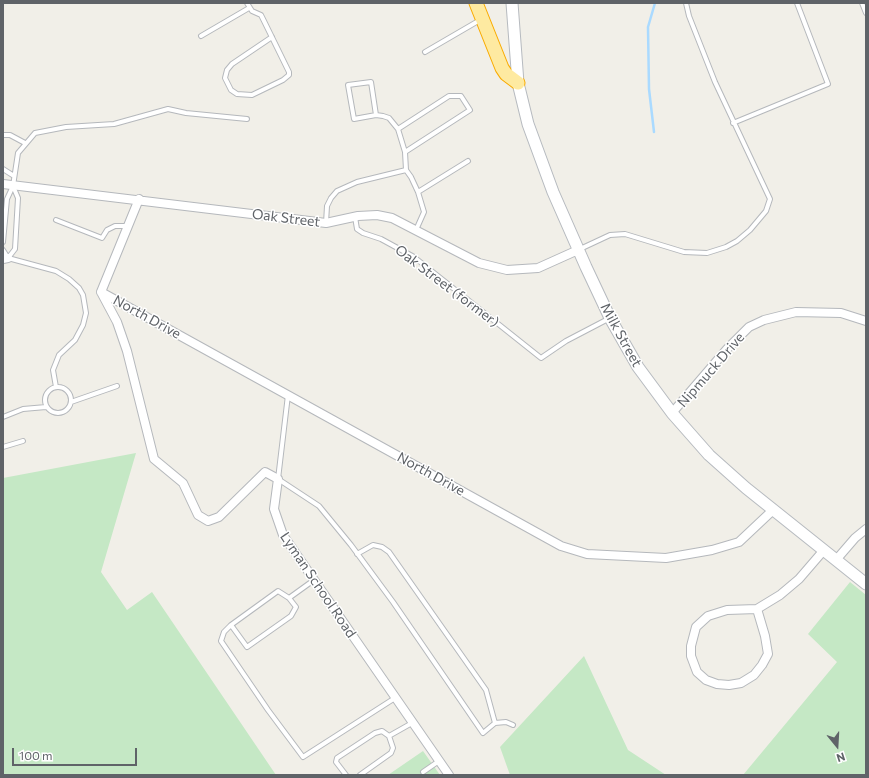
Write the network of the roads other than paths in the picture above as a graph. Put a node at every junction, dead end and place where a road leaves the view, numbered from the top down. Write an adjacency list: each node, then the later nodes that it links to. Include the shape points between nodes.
1 (247, 3): 7 (lane)
2 (476, 3): 9 (highway)
3 (512, 3): 13 (main road, Milk Street)
4 (686, 3): 16 (lane, via 701,47)
5 (797, 3): 16 (lane, via 828,84)
6 (862, 3): 8 (lane)
7 (250, 8): 10 (lane); 11 (lane, via 261,15)
8 (866, 13)
9 (482, 19): 12 (lane); 13 (highway, via 502,68)
10 (201, 36)
11 (272, 37): 11 (lane, via 289,75 252,95 237,94 231,90 225,78 226,70)
12 (424, 52)
13 (518, 83): 36 (main road, Milk Street, via 530,129)
14 (376, 115): 14 (lane, via 354,119 348,85 371,82); 17 (lane, via 388,118)
15 (247, 119): 19 (lane, via 168,109 114,124 66,127 35,133)
16 (733, 123): 36 (lane, via 770,198 766,211 741,237 726,247 695,253 632,235 617,234)
17 (398, 129): 20 (lane); 20 (lane, via 449,96 461,96 470,110)
18 (3, 135): 19 (lane, via 10,135)
19 (25, 143): 24 (lane, via 18,153)
20 (405, 152): 23 (lane)
21 (468, 161): 27 (lane)
22 (3, 169): 24 (lane)
23 (406, 170): 27 (lane); 31 (lane, via 356,182 337,191 327,206)
24 (14, 176): 26 (lane)
25 (3, 184): 26 (street, Oak Street)
26 (12, 186): 28 (street, Oak Street); 34 (lane, via 7,199); 37 (lane, via 18,198 15,249)
27 (418, 192): 33 (lane, via 424,212)
28 (139, 200): 31 (street, Oak Street); 32 (street)
29 (354, 217): 31 (street, Oak Street); 33 (street, Oak Street, via 377,215 392,218); 39 (lane, Oak Street (former), via 357,229 414,257 541,358 566,341)
30 (56, 220): 32 (lane, via 102,238 107,230 115,226)
31 (326, 223)
32 (128, 226): 38 (street)
33 (416, 230): 36 (street, Oak Street, via 479,262 507,270 538,268)
34 (3, 242)
35 (3, 250): 37 (lane)
36 (578, 250): 39 (main road, Milk Street)
37 (5, 258): 42 (lane, via 56,272 69,279 83,295 86,313 83,325 75,340 59,355 53,370)
38 (101, 292): 43 (street, North Drive); 50 (street, via 117,322 127,351 154,459 183,483 198,515 208,521 219,517 265,472)
39 (610, 318): 46 (main road, Milk Street, via 638,367)
40 (866, 321): 46 (street, Nipmuck Drive, via 841,313 796,312 764,320 749,327 731,344)
41 (117, 386): 44 (lane)
42 (56, 387): 44 (lane, via 67,391); 45 (lane, via 46,394)
43 (288, 394): 50 (lane); 51 (street, North Drive, via 554,542 587,554 666,558 712,550 739,542)
44 (71, 402): 45 (lane, via 68,409 60,414 52,413)
45 (46, 407): 47 (lane, via 23,409)
46 (672, 414): 51 (main road, Milk Street, via 709,455)
47 (3, 417)
48 (23, 441): 49 (lane)
49 (3, 447)
50 (278, 479): 54 (lane, via 319,506); 56 (street, Lyman School Road, via 274,509 276,518 283,535)
51 (773, 510): 53 (main road, Milk Street)
52 (866, 529): 55 (street, via 854,538)
53 (824, 550): 55 (main road, Milk Street); 59 (street, via 780,596)
54 (357, 554): 63 (lane, via 483,733); 63 (lane, via 373,544 389,552 486,690)
55 (836, 560): 57 (main road, Milk Street)
56 (314, 580): 58 (lane); 61 (street, Lyman School Road)
57 (866, 584)
58 (289, 598): 60 (lane, via 278,591); 60 (lane, via 296,608 291,616 247,648)
59 (757, 609): 59 (street, via 727,610 708,616 696,627 691,656 698,672 706,680 717,684 741,683 754,675 762,665 768,654)
60 (230, 625): 61 (lane, via 221,641 303,757)
61 (395, 698): 62 (street, Lyman School Road)
62 (412, 722): 65 (lane); 66 (street, Lyman School Road)
63 (496, 723): 64 (lane, via 506,722)
64 (513, 725)
65 (389, 736): 68 (lane, via 382,732 375,733 337,758 336,762); 69 (lane, via 393,748 391,753)
66 (439, 761): 67 (lane); 70 (street, Lyman School Road)
67 (423, 772)
68 (346, 775)
69 (360, 775)
70 (449, 775)

